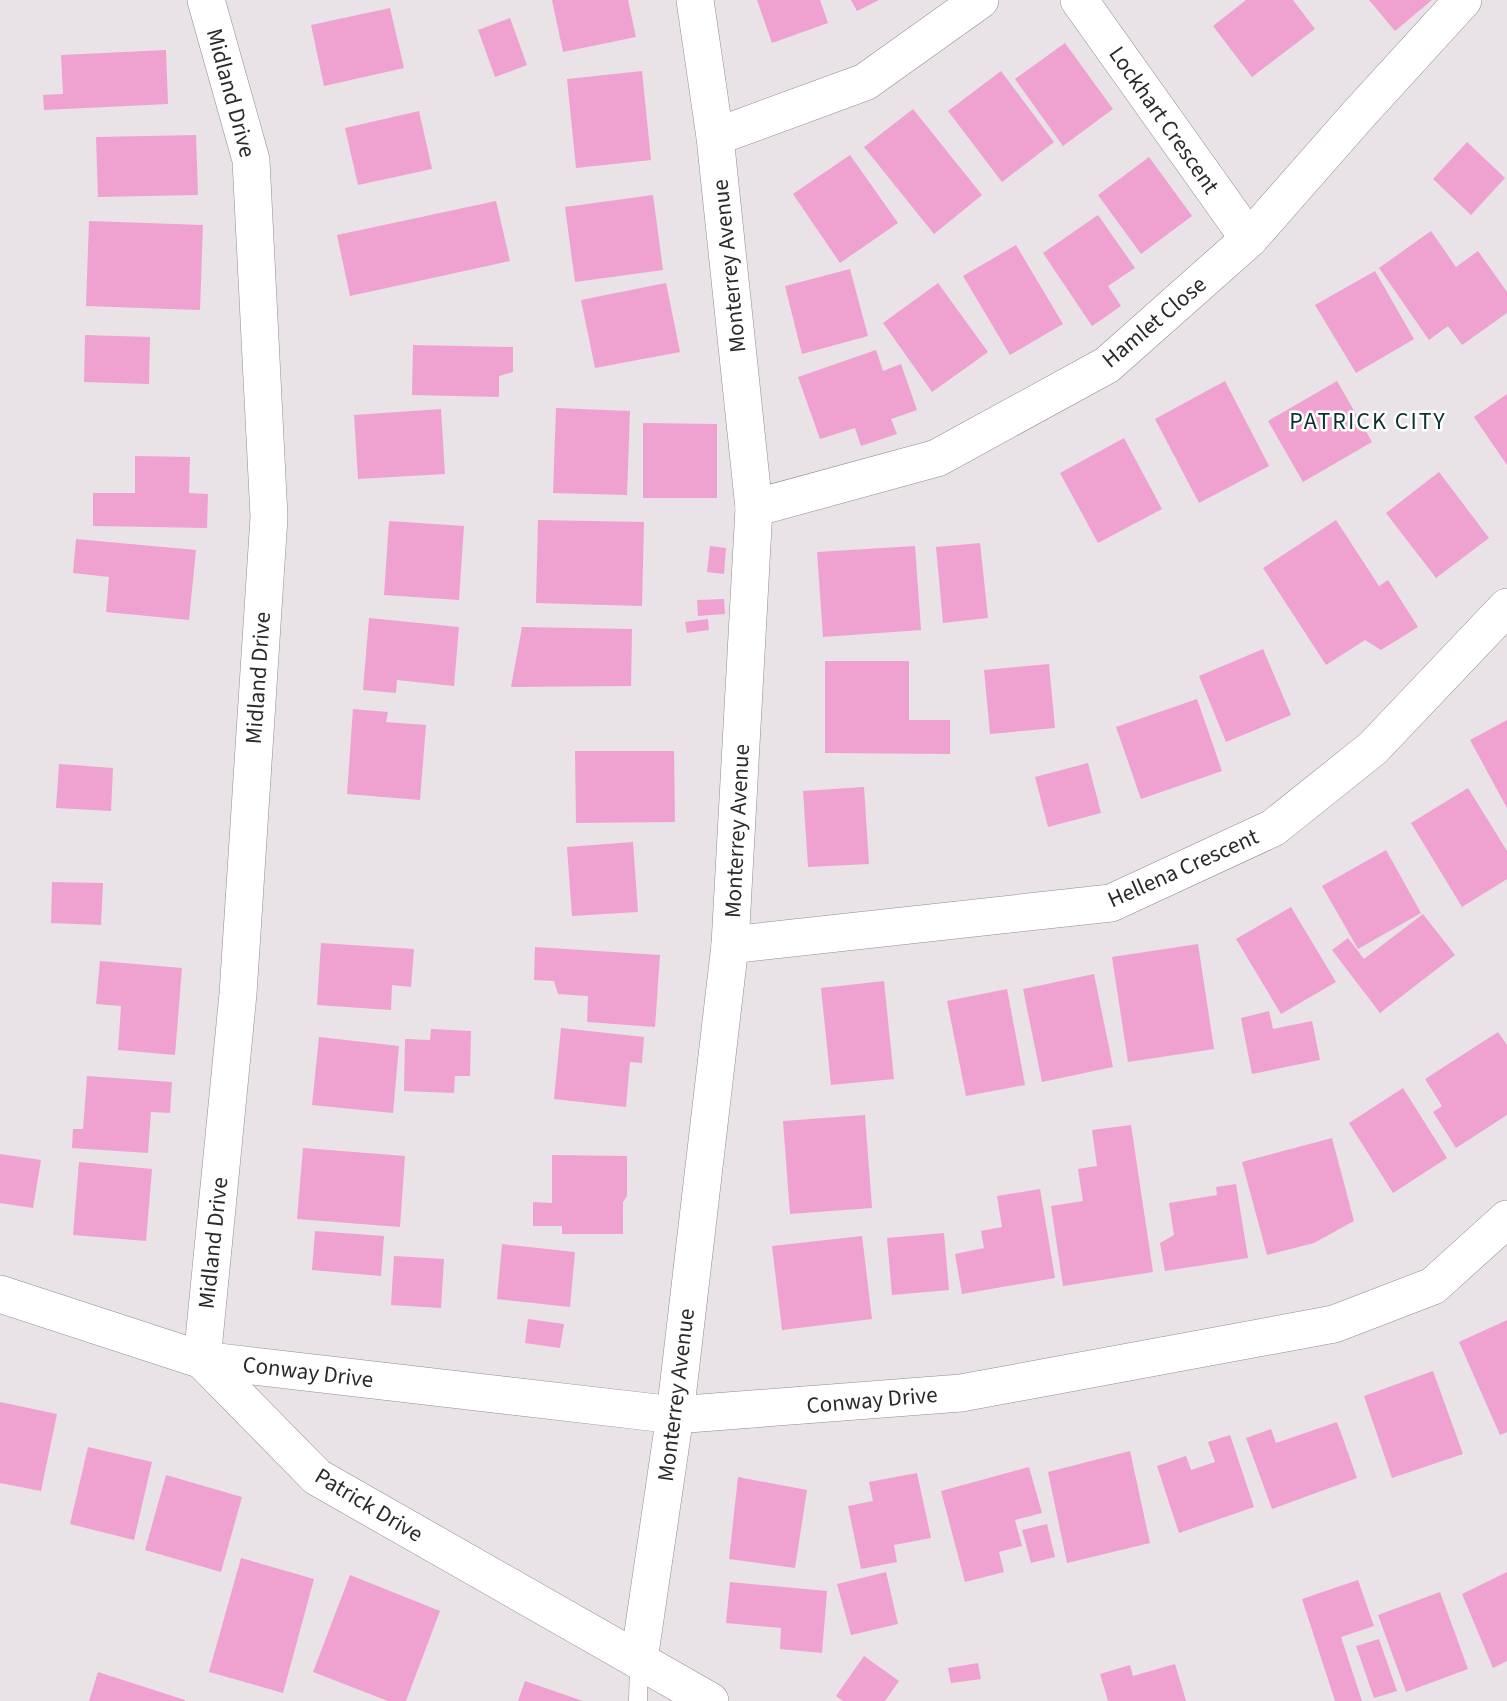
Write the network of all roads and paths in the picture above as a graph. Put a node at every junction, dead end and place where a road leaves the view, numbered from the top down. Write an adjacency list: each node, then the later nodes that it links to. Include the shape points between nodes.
1 (206, 0): 13 (street, Midland Drive, via 251,160 269,517 238,994)
2 (695, 0): 6 (street, Monterrey Avenue)
3 (980, 0): 6 (street, via 865,82)
4 (1079, 0): 7 (street, Lockhart Crescent)
5 (1463, 0): 7 (street, Hamlet Close)
6 (715, 137): 8 (street, Monterrey Avenue)
7 (1249, 239): 8 (street, Hamlet Close, via 1107,365 937,458)
8 (754, 508): 10 (street, Monterrey Avenue)
9 (1507, 607): 10 (street, Hellena Crescent, via 1373,748 1273,828 1111,903)
10 (730, 945): 14 (street, Monterrey Avenue)
11 (1507, 1219): 14 (street, Conway Drive, via 1433,1286 1334,1324 961,1393)
12 (0, 1294): 13 (street, Patrick Drive)
13 (202, 1360): 14 (street, Conway Drive); 15 (street, Patrick Drive, via 317,1477)
14 (675, 1415): 15 (street, Monterrey Avenue)
15 (639, 1660): 16 (lane); 17 (street, Patrick Drive)
16 (638, 1701)
17 (710, 1701)

